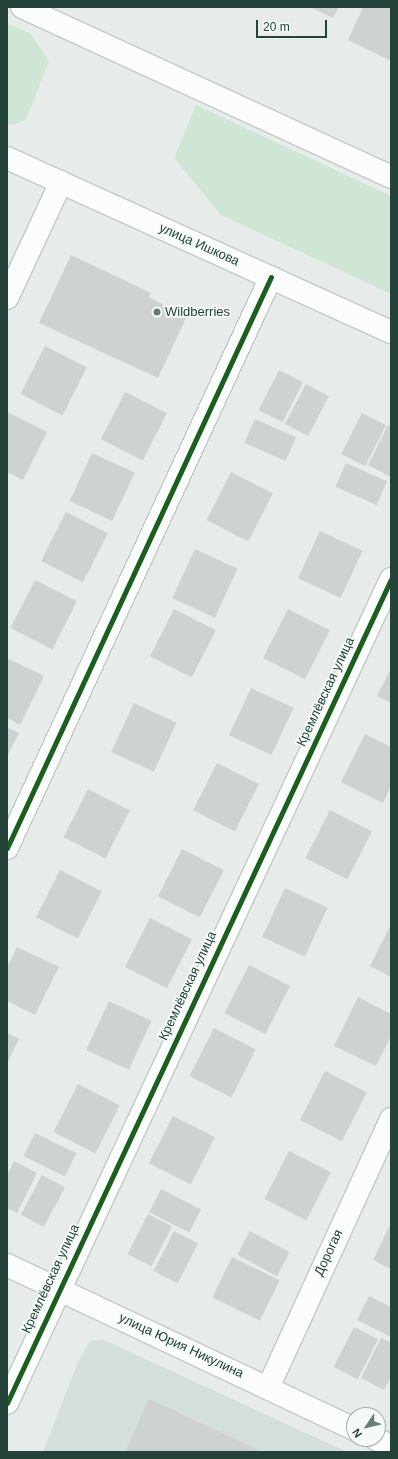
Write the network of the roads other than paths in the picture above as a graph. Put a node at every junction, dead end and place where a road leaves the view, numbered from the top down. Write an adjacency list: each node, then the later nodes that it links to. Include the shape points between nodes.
1 (22, 7): 3 (street)
2 (7, 158): 4 (street, улица Ишкова)
3 (391, 177)
4 (61, 182): 5 (street, улица Ишкова); 6 (street)
5 (270, 277): 7 (street, улица Ишкова); 9 (street)
6 (7, 298)
7 (391, 332)
8 (391, 579): 12 (street, Кремлёвская улица)
9 (7, 848)
10 (391, 1119): 13 (street, Дорогая)
11 (7, 1265): 12 (street, улица Юрия Никулина)
12 (59, 1289): 13 (street, улица Юрия Никулина); 14 (street, Кремлёвская улица)
13 (268, 1388): 15 (street, улица Юрия Никулина)
14 (7, 1402)
15 (346, 1425)

